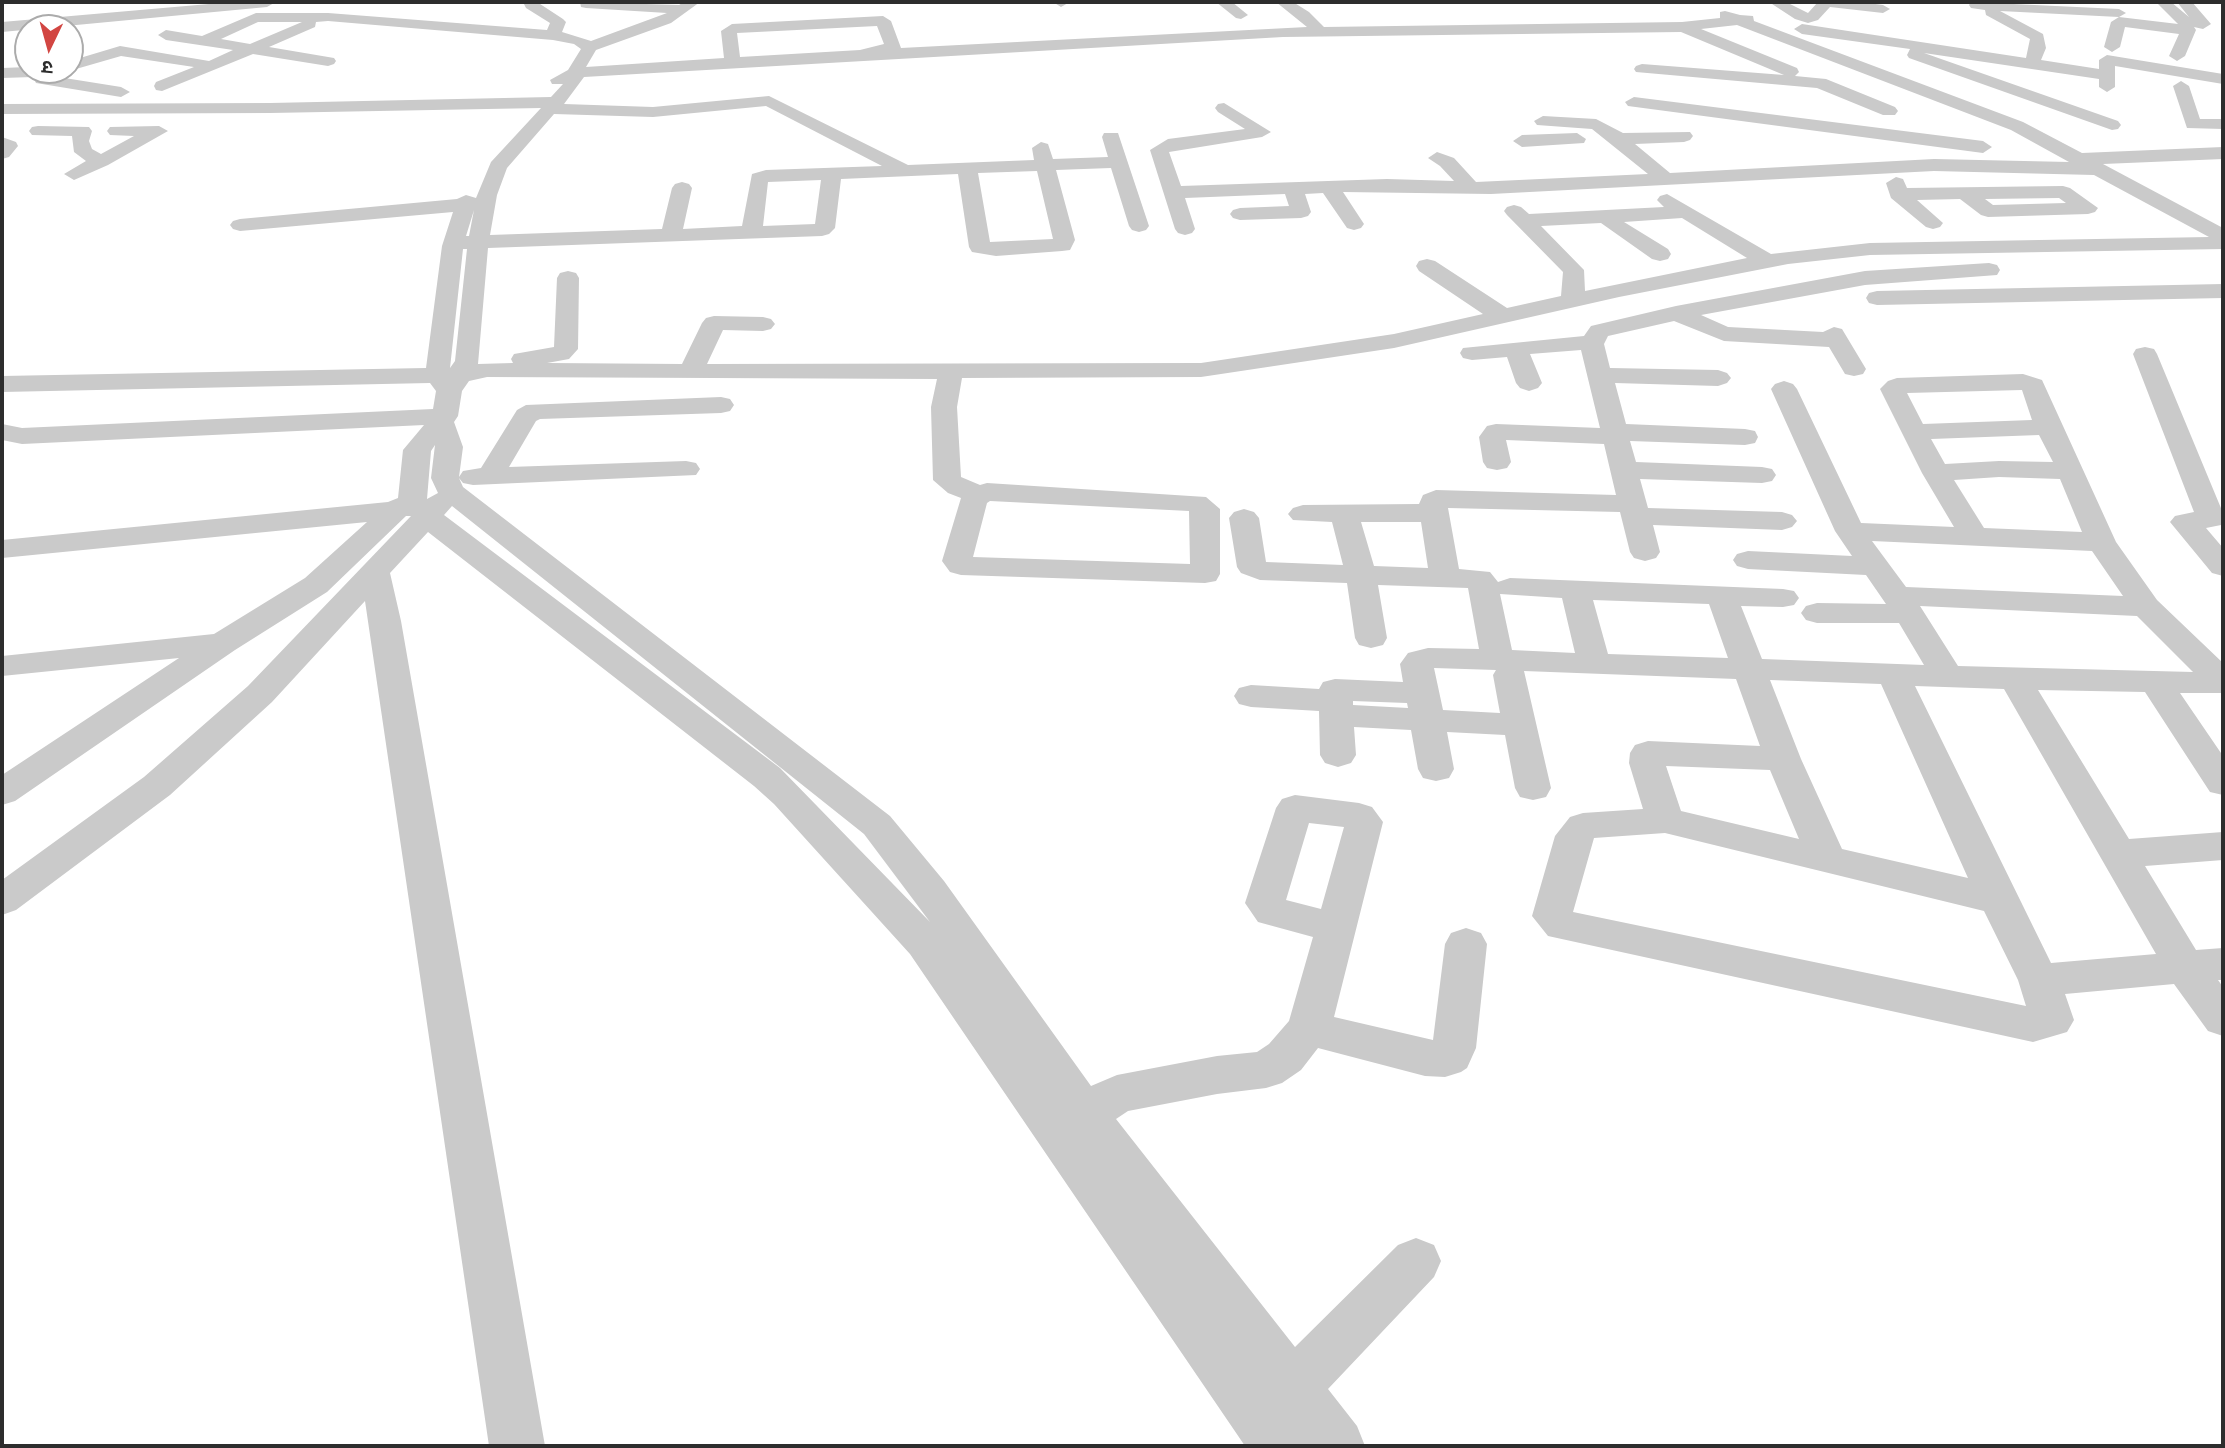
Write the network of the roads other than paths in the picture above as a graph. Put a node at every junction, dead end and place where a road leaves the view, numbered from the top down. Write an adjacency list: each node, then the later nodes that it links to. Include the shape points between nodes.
1 (278, 2): 18 (street)
2 (371, 2): 29 (street, via 374,13 381,15 450,10 458,23)
3 (530, 2): 39 (street, via 558,22)
4 (588, 2): 11 (street)
5 (1776, 2): 6 (street, via 1808,18)
6 (1827, 2): 13 (street)
7 (2164, 2): 10 (street); 10 (street, via 2183,21 2203,24)
8 (1706, 3): 24 (street)
9 (1972, 3): 16 (street); 52 (street, via 2031,30 2039,38)
10 (2185, 3)
11 (641, 4): 12 (street)
12 (688, 5): 23 (street)
13 (1886, 5): 37 (street)
14 (1290, 7): 32 (street)
15 (1221, 9): 20 (street)
16 (2046, 9): 19 (street); 38 (street)
17 (745, 11): 45 (street, via 710,33)
18 (133, 12): 25 (street); 28 (street, via 29,10); 30 (street); 47 (street)
19 (2116, 12): 31 (street); 38 (street)
20 (1247, 15)
21 (328, 17): 29 (street); 34 (street); 47 (street, via 256,18)
22 (1186, 19): 42 (street)
23 (666, 20): 26 (street); 50 (street)
24 (1749, 21): 27 (street); 37 (street); 57 (street); 60 (street)
25 (84, 22)
26 (692, 24)
27 (1682, 27): 32 (street); 53 (street)
28 (5, 28)
29 (474, 29): 39 (street)
30 (84, 30)
31 (2188, 30): 35 (street); 72 (street)
32 (1319, 31): 42 (street)
33 (888, 32): 36 (street); 45 (street, via 884,22 876,21 734,29 729,31); 55 (street, via 892,49)
34 (289, 33): 40 (street); 51 (street)
35 (2221, 33)
36 (848, 34): 41 (street); 55 (street)
37 (1860, 34): 44 (street); 60 (street)
38 (2103, 34): 69 (street)
39 (553, 35): 50 (street)
40 (316, 36)
41 (804, 36): 43 (street); 56 (street)
42 (1197, 37): 59 (street)
43 (774, 38): 45 (street); 59 (street)
44 (1925, 38): 49 (street); 75 (street, via 1915,55)
45 (730, 40): 63 (street)
46 (103, 41): 58 (street)
47 (204, 41): 51 (street)
48 (2015, 44): 52 (street)
49 (1975, 46): 67 (street); 75 (street)
50 (590, 47): 73 (street)
51 (251, 48): 65 (street); 66 (street)
52 (2038, 48): 67 (street)
53 (1745, 51): 68 (street); 71 (street, via 1674,63)
54 (682, 52): 63 (street, via 683,61)
55 (852, 52): 56 (street)
56 (807, 54): 59 (street)
57 (1833, 56): 68 (street); 99 (street)
58 (84, 57)
59 (786, 57): 63 (street); 73 (street)
60 (1855, 57): 117 (street, via 2027,122)
61 (163, 58): 64 (street, via 117,51); 66 (street); 77 (street)
62 (2200, 58): 72 (street)
63 (732, 59)
64 (84, 61)
65 (328, 61)
66 (213, 65): 74 (street)
67 (2038, 65): 69 (street); 87 (street)
68 (1779, 67): 80 (street)
69 (2107, 68): 72 (street); 87 (street, via 2118,127)
70 (1642, 69): 71 (street)
71 (1673, 71): 80 (street)
72 (2178, 71): 78 (street); 98 (street, via 2193,124)
73 (574, 73): 91 (street, via 577,79)
74 (187, 76): 79 (street); 83 (street)
75 (1972, 76): 87 (street)
76 (84, 78): 77 (street)
77 (105, 78): 83 (street); 85 (street)
78 (2223, 79)
79 (223, 82)
80 (1820, 83): 92 (street, via 1895,112)
81 (32, 84): 85 (street)
82 (733, 88): 88 (street)
83 (138, 95): 89 (street)
84 (1731, 96): 117 (street, via 1635,95)
85 (7, 97): 89 (street); 93 (street)
86 (795, 97): 88 (street)
87 (2044, 100): 90 (street)
88 (759, 102): 91 (street, via 653,112); 119 (street)
89 (181, 104): 93 (street)
90 (2008, 104)
91 (547, 105): 93 (street); 132 (street, via 498,166)
92 (1824, 105)
93 (207, 108): 102 (street)
94 (1224, 108): 103 (street, via 1261,130)
95 (1955, 120): 99 (street)
96 (1543, 121): 106 (street, via 1590,122)
97 (1182, 123): 109 (street)
98 (2223, 124)
99 (2022, 128): 117 (street)
100 (38, 131): 101 (street)
101 (83, 131): 102 (street); 115 (street, via 83,152)
102 (159, 131): 115 (street)
103 (1258, 134): 109 (street); 128 (street)
104 (1684, 136): 106 (street)
105 (1111, 137): 116 (street)
106 (1617, 138): 107 (street); 123 (street)
107 (1522, 141)
108 (2, 143): 111 (street, via 9,146)
109 (1219, 143): 129 (street, via 1161,147)
110 (918, 149): 118 (street)
111 (2, 153)
112 (1043, 157): 116 (street); 118 (street); 118 (street, via 1064,242 1055,247 980,247)
113 (2220, 158): 117 (street)
114 (1437, 159): 125 (street)
115 (101, 161): 122 (street)
116 (1119, 162): 143 (street)
117 (2100, 164): 120 (street); 133 (street); 134 (street)
118 (961, 167): 119 (street)
119 (903, 169): 121 (street)
120 (2034, 169): 123 (street, via 1934,166); 130 (street)
121 (832, 173): 144 (street, via 825,228); 144 (street, via 759,178)
122 (74, 174)
123 (1665, 179): 124 (street)
124 (1642, 180): 125 (street); 136 (street)
125 (1480, 187): 127 (street); 138 (street)
126 (682, 188): 145 (street)
127 (1330, 188): 128 (street); 141 (street)
128 (1289, 189): 129 (street, via 1238,183); 129 (street, via 1301,212 1214,215 1184,222)
129 (1175, 191)
130 (2063, 192): 131 (street); 135 (street)
131 (1964, 193): 135 (street, via 1995,217); 139 (street, via 1897,188)
132 (475, 204): 142 (street); 147 (street); 148 (street)
133 (2189, 204): 134 (street); 140 (street)
134 (2164, 206): 135 (street); 146 (street)
135 (2088, 208)
136 (1685, 212): 137 (street); 151 (street)
137 (1606, 216): 138 (street); 150 (street)
138 (1524, 221): 163 (street, via 1573,270)
139 (1933, 223)
140 (2223, 223)
141 (1354, 224)
142 (240, 225)
143 (1139, 226)
144 (752, 233): 145 (street)
145 (671, 236): 147 (street)
146 (2223, 236)
147 (478, 242): 148 (street); 181 (street)
148 (454, 243): 181 (street)
149 (2223, 243): 151 (street, via 1870,249)
150 (1660, 254)
151 (1768, 261): 163 (street)
152 (2223, 263): 154 (street)
153 (1427, 266): 167 (street)
154 (2030, 268)
155 (2005, 269): 157 (street)
156 (568, 278): 181 (street, via 564,352)
157 (1846, 281): 161 (street); 162 (street, via 1856,292 1877,298)
158 (2223, 291): 159 (street)
159 (2176, 292): 160 (street); 164 (street)
160 (2080, 295): 162 (street); 166 (street)
161 (1768, 296): 165 (street); 169 (street)
162 (1984, 297): 168 (street)
163 (1572, 302): 167 (street)
164 (2197, 308)
165 (1676, 313): 171 (street, via 1602,328); 175 (street, via 1755,346 1836,337)
166 (2104, 315)
167 (1504, 317): 184 (street, via 1394,341 1201,370)
168 (2008, 318)
169 (1814, 321)
170 (763, 324): 176 (street, via 714,323)
171 (1592, 344): 172 (street); 177 (street)
172 (1516, 349): 173 (street); 182 (street)
173 (1472, 354)
174 (2145, 354): 207 (street)
175 (1854, 369)
176 (691, 372): 181 (street); 184 (street)
177 (1601, 374): 180 (street); 191 (street)
178 (2, 376): 179 (street)
179 (165, 376): 181 (street); 183 (street)
180 (1718, 378)
181 (462, 380): 187 (street); 189 (street, via 22,436); 201 (street, via 449,447)
182 (1529, 383)
183 (2, 384)
184 (948, 386): 200 (street, via 947,480)
185 (1784, 389): 209 (street)
186 (721, 405): 199 (street, via 535,411 526,416)
187 (2, 407)
188 (2048, 427): 190 (street); 190 (street, via 2030,384 1897,386 1894,395); 196 (street)
189 (2, 432)
190 (1914, 432): 197 (street)
191 (1616, 433): 192 (street); 193 (street, via 1496,432 1492,437); 195 (street)
192 (1745, 437)
193 (1497, 462)
194 (686, 469): 199 (street)
195 (1626, 470): 198 (street); 202 (street)
196 (2071, 471): 197 (street); 211 (street)
197 (1936, 473): 210 (street)
198 (1762, 475)
199 (490, 476): 201 (street)
200 (979, 495): 200 (street, via 1196,503 1206,509 1205,574 961,566 957,561 960,549)
201 (429, 496): 212 (street); 217 (street); 228 (street, via 316,585); 260 (street, via 877,825 930,891); 264 (street, via 788,795 925,943)
202 (1635, 510): 203 (street, via 1442,498 1433,500); 208 (street); 213 (street)
203 (1434, 513): 205 (street); 219 (street)
204 (1303, 514): 205 (street)
205 (1344, 514): 218 (street)
206 (1244, 518): 218 (street, via 1255,570)
207 (2217, 518): 216 (street, via 2185,522)
208 (1782, 521)
209 (1850, 531): 210 (street); 215 (street)
210 (1974, 535): 211 (street)
211 (2101, 542): 225 (street)
212 (2, 549)
213 (1645, 552)
214 (1748, 559): 215 (street)
215 (1874, 566): 224 (street)
216 (2223, 567)
217 (374, 570): 252 (street, via 250,704 157,786); 263 (street)
218 (1361, 574): 219 (street); 227 (street)
219 (1445, 576): 231 (street, via 1482,581)
220 (1510, 587): 221 (street)
221 (1574, 589): 222 (street); 229 (street)
222 (1721, 595): 223 (street); 232 (street)
223 (1783, 597)
224 (1902, 605): 225 (street); 226 (street); 234 (street)
225 (2146, 607): 237 (street)
226 (1817, 613)
227 (1371, 638)
228 (223, 643): 230 (street); 246 (street)
229 (1594, 664): 231 (street); 232 (street)
230 (2, 666)
231 (1503, 668): 239 (street, via 1420,660); 241 (street)
232 (1750, 670): 233 (street); 243 (street)
233 (1893, 674): 234 (street); 253 (street)
234 (1947, 676): 235 (street)
235 (2015, 679): 236 (street); 250 (street)
236 (2154, 681): 237 (street); 245 (street)
237 (2223, 682)
238 (1251, 696): 240 (street)
239 (1425, 707): 240 (street); 241 (street); 244 (street)
240 (1335, 708): 242 (street)
241 (1520, 725): 247 (street)
242 (1338, 755)
243 (1783, 759): 248 (street, via 1648,752 1647,763); 251 (street)
244 (1436, 769)
245 (2223, 783)
246 (6, 786)
247 (1533, 788)
248 (1665, 820): 251 (street); 257 (street, via 1583,826 1574,836 1552,916 1562,925 2033,1025 2052,1020)
249 (2223, 846): 250 (street)
250 (2118, 854): 256 (street)
251 (1827, 858): 253 (street)
252 (2, 900)
253 (1998, 900): 257 (street)
254 (1334, 928): 259 (street)
255 (1466, 944): 259 (street, via 1454,1048 1445,1059)
256 (2204, 965): 257 (street); 258 (street)
257 (2039, 979)
258 (2223, 1019)
259 (1309, 1028): 260 (street, via 1285,1057 1266,1070 1117,1094)
260 (1085, 1114): 262 (street)
261 (1416, 1261): 262 (street)
262 (1293, 1388): 265 (street)
263 (517, 1446)
264 (1278, 1446)
265 (1337, 1446)

